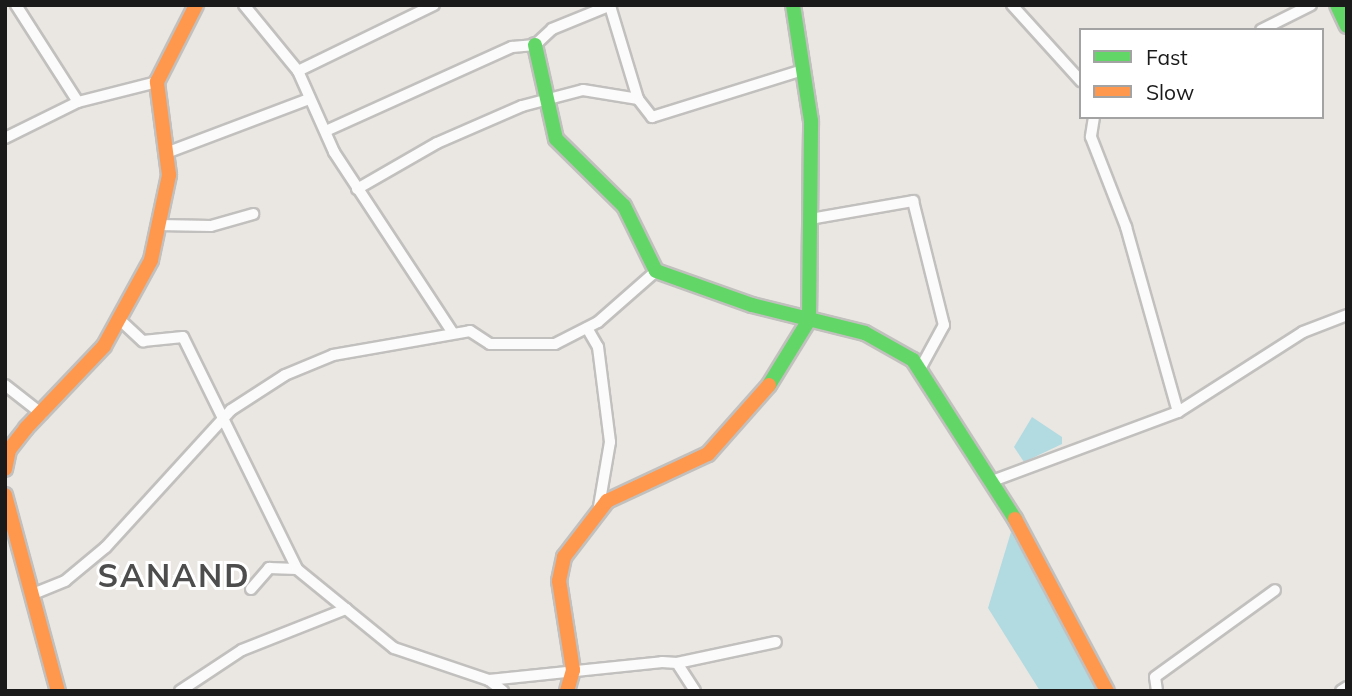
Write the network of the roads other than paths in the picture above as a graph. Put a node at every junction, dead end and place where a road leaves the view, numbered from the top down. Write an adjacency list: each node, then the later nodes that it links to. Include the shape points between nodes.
1 (16, 5): 19 (street)
2 (196, 5): 16 (street, via 166,53)
3 (244, 5): 14 (street)
4 (434, 5): 14 (street)
5 (793, 5): 13 (street)
6 (1012, 5): 15 (street)
7 (1311, 5): 11 (street)
8 (1337, 5): 10 (street)
9 (611, 6): 12 (street, via 552,29); 17 (street)
10 (1347, 26)
11 (1265, 28)
12 (535, 45): 20 (street); 22 (street, via 512,47)
13 (803, 70): 17 (street, via 664,116 652,117); 27 (street, via 811,121)
14 (298, 71): 18 (street)
15 (1079, 79)
16 (157, 82): 19 (street); 24 (street)
17 (638, 99): 20 (street, via 583,90)
18 (306, 100): 22 (street); 24 (street)
19 (78, 102): 23 (street)
20 (543, 103): 25 (street, via 437,143); 29 (street, via 556,139 624,206)
21 (1094, 119): 37 (street, via 1091,137 1126,228)
22 (328, 130): 25 (street)
23 (5, 138)
24 (166, 153): 28 (street, via 169,175)
25 (357, 189): 34 (street)
26 (253, 214): 28 (street, via 211,226)
27 (810, 219): 32 (street); 35 (street, via 914,201 944,325)
28 (159, 225): 31 (street, via 151,260)
29 (656, 271): 32 (street); 33 (street)
30 (1347, 315): 37 (street, via 1303,332)
31 (119, 319): 38 (street, via 75,383); 39 (street, via 143,341 183,337)
32 (809, 320): 35 (street, via 892,343); 43 (street, via 775,379 708,454 607,501)
33 (587, 328): 34 (street, via 555,344 526,349 490,344 470,331); 43 (street, via 598,347 610,442)
34 (453, 333): 39 (street, via 333,355 285,375)
35 (920, 369): 41 (street)
36 (5, 385): 38 (street)
37 (1178, 412): 41 (street)
38 (42, 414): 40 (street, via 9,450)
39 (221, 423): 44 (street); 47 (street, via 106,547 65,581)
40 (5, 469)
41 (995, 480): 59 (street)
42 (5, 495): 47 (street)
43 (598, 512): 51 (street, via 564,557 559,581)
44 (297, 569): 45 (street, via 270,568); 48 (street)
45 (251, 589)
46 (1275, 590): 60 (street, via 1155,677)
47 (33, 594): 54 (street)
48 (346, 609): 52 (street, via 394,648); 55 (street, via 242,650)
49 (776, 642): 50 (street)
50 (677, 663): 51 (street); 58 (street)
51 (573, 670): 52 (street); 57 (street)
52 (489, 680): 56 (street)
53 (1347, 687): 61 (street)
54 (58, 691)
55 (180, 691)
56 (503, 691)
57 (567, 691)
58 (695, 691)
59 (1107, 691)
60 (1157, 691)
61 (1341, 691)

